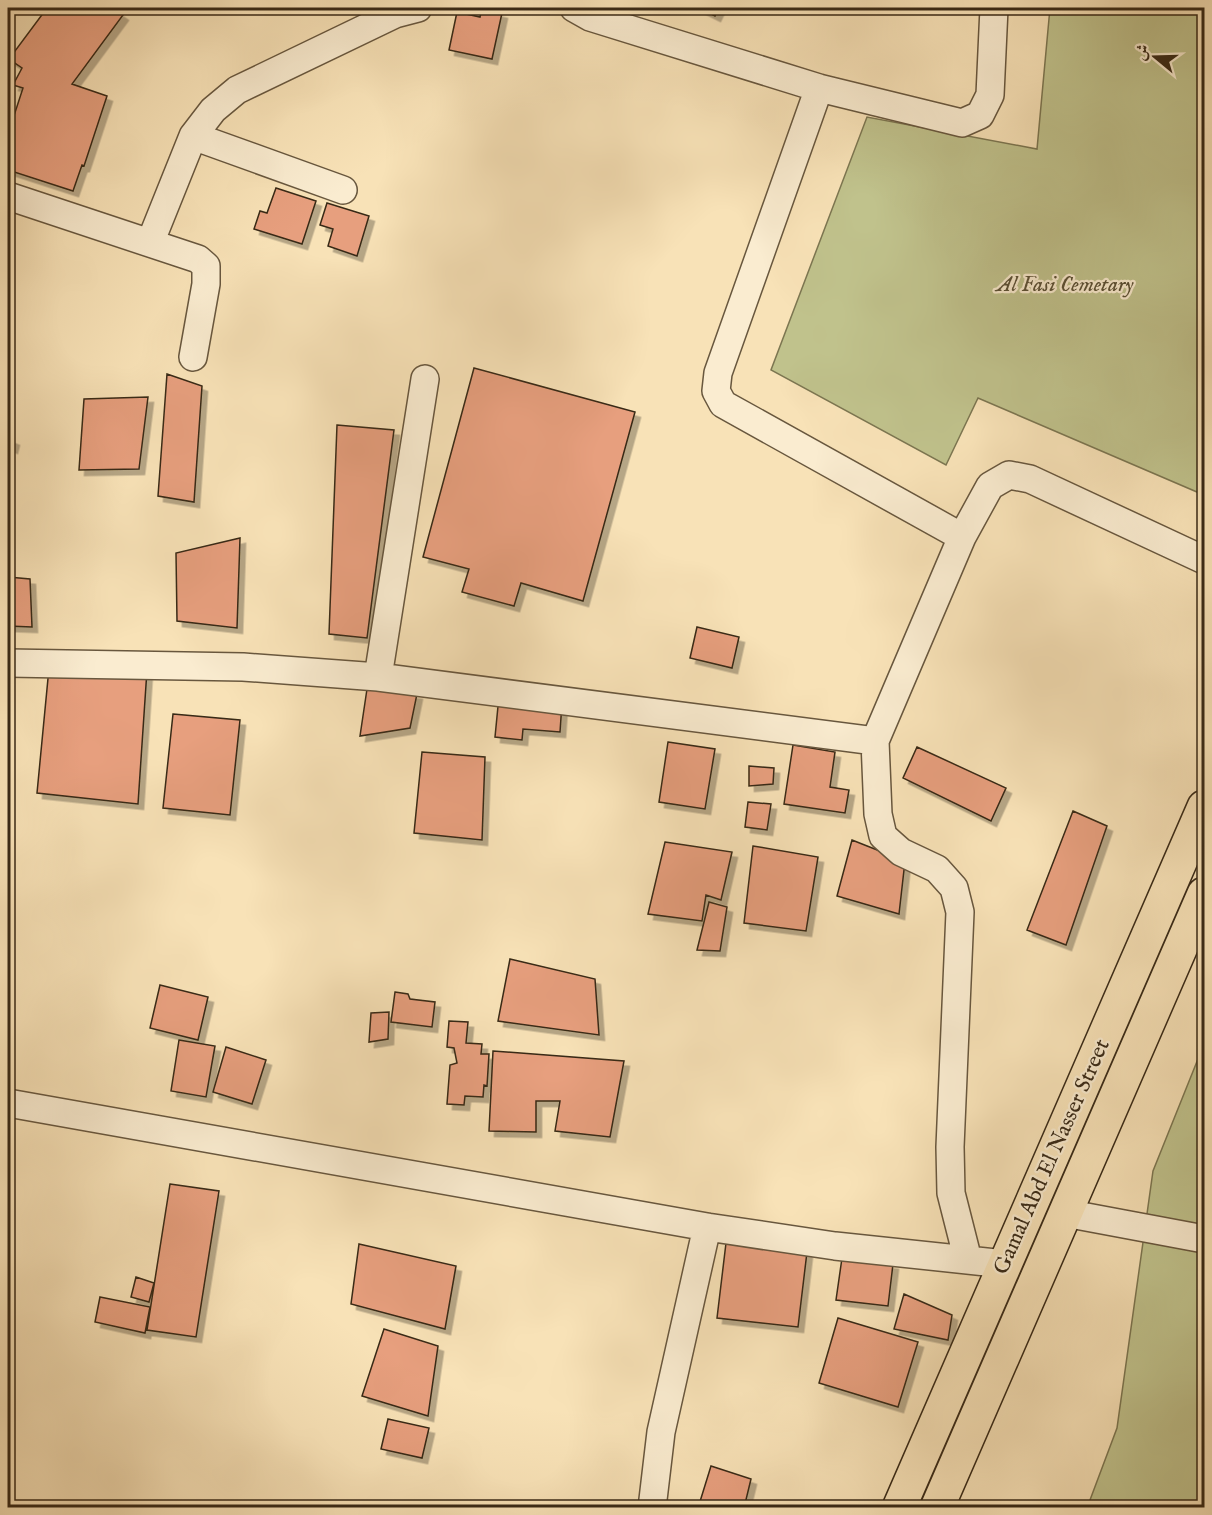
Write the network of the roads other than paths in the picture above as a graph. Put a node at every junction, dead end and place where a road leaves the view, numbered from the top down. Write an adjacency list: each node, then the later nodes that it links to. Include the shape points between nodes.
1 (418, 8): 5 (street, via 395,14 237,90 213,110)
2 (574, 8): 4 (street, via 590,17)
3 (994, 8): 4 (street, via 990,95 980,116 962,123)
4 (819, 88): 11 (street, via 718,373 716,390 723,404)
5 (193, 136): 6 (street); 8 (street)
6 (343, 190)
7 (8, 196): 8 (street)
8 (150, 243): 9 (street, via 198,259 206,266)
9 (193, 357)
10 (425, 380): 14 (street)
11 (962, 537): 12 (street, via 990,486 1009,475 1030,479); 15 (street)
12 (1204, 560)
13 (8, 663): 14 (street, via 243,667)
14 (378, 676): 15 (street)
15 (875, 741): 22 (street, via 878,814 883,836 901,852 937,869 954,888 960,912 951,1193)
16 (1204, 807): 23 (main road, Gamal Abd El Nasser Street)
17 (1204, 894): 19 (main road, Gamal Abd El Nasser Street)
18 (8, 1102): 20 (street)
19 (1065, 1213): 21 (street); 26 (main road, Gamal Abd El Nasser Street)
20 (707, 1227): 22 (street); 24 (street, via 661,1432)
21 (1204, 1239)
22 (968, 1260): 23 (street)
23 (1005, 1264): 25 (main road, Gamal Abd El Nasser Street)
24 (652, 1508)
25 (899, 1508)
26 (937, 1508)

